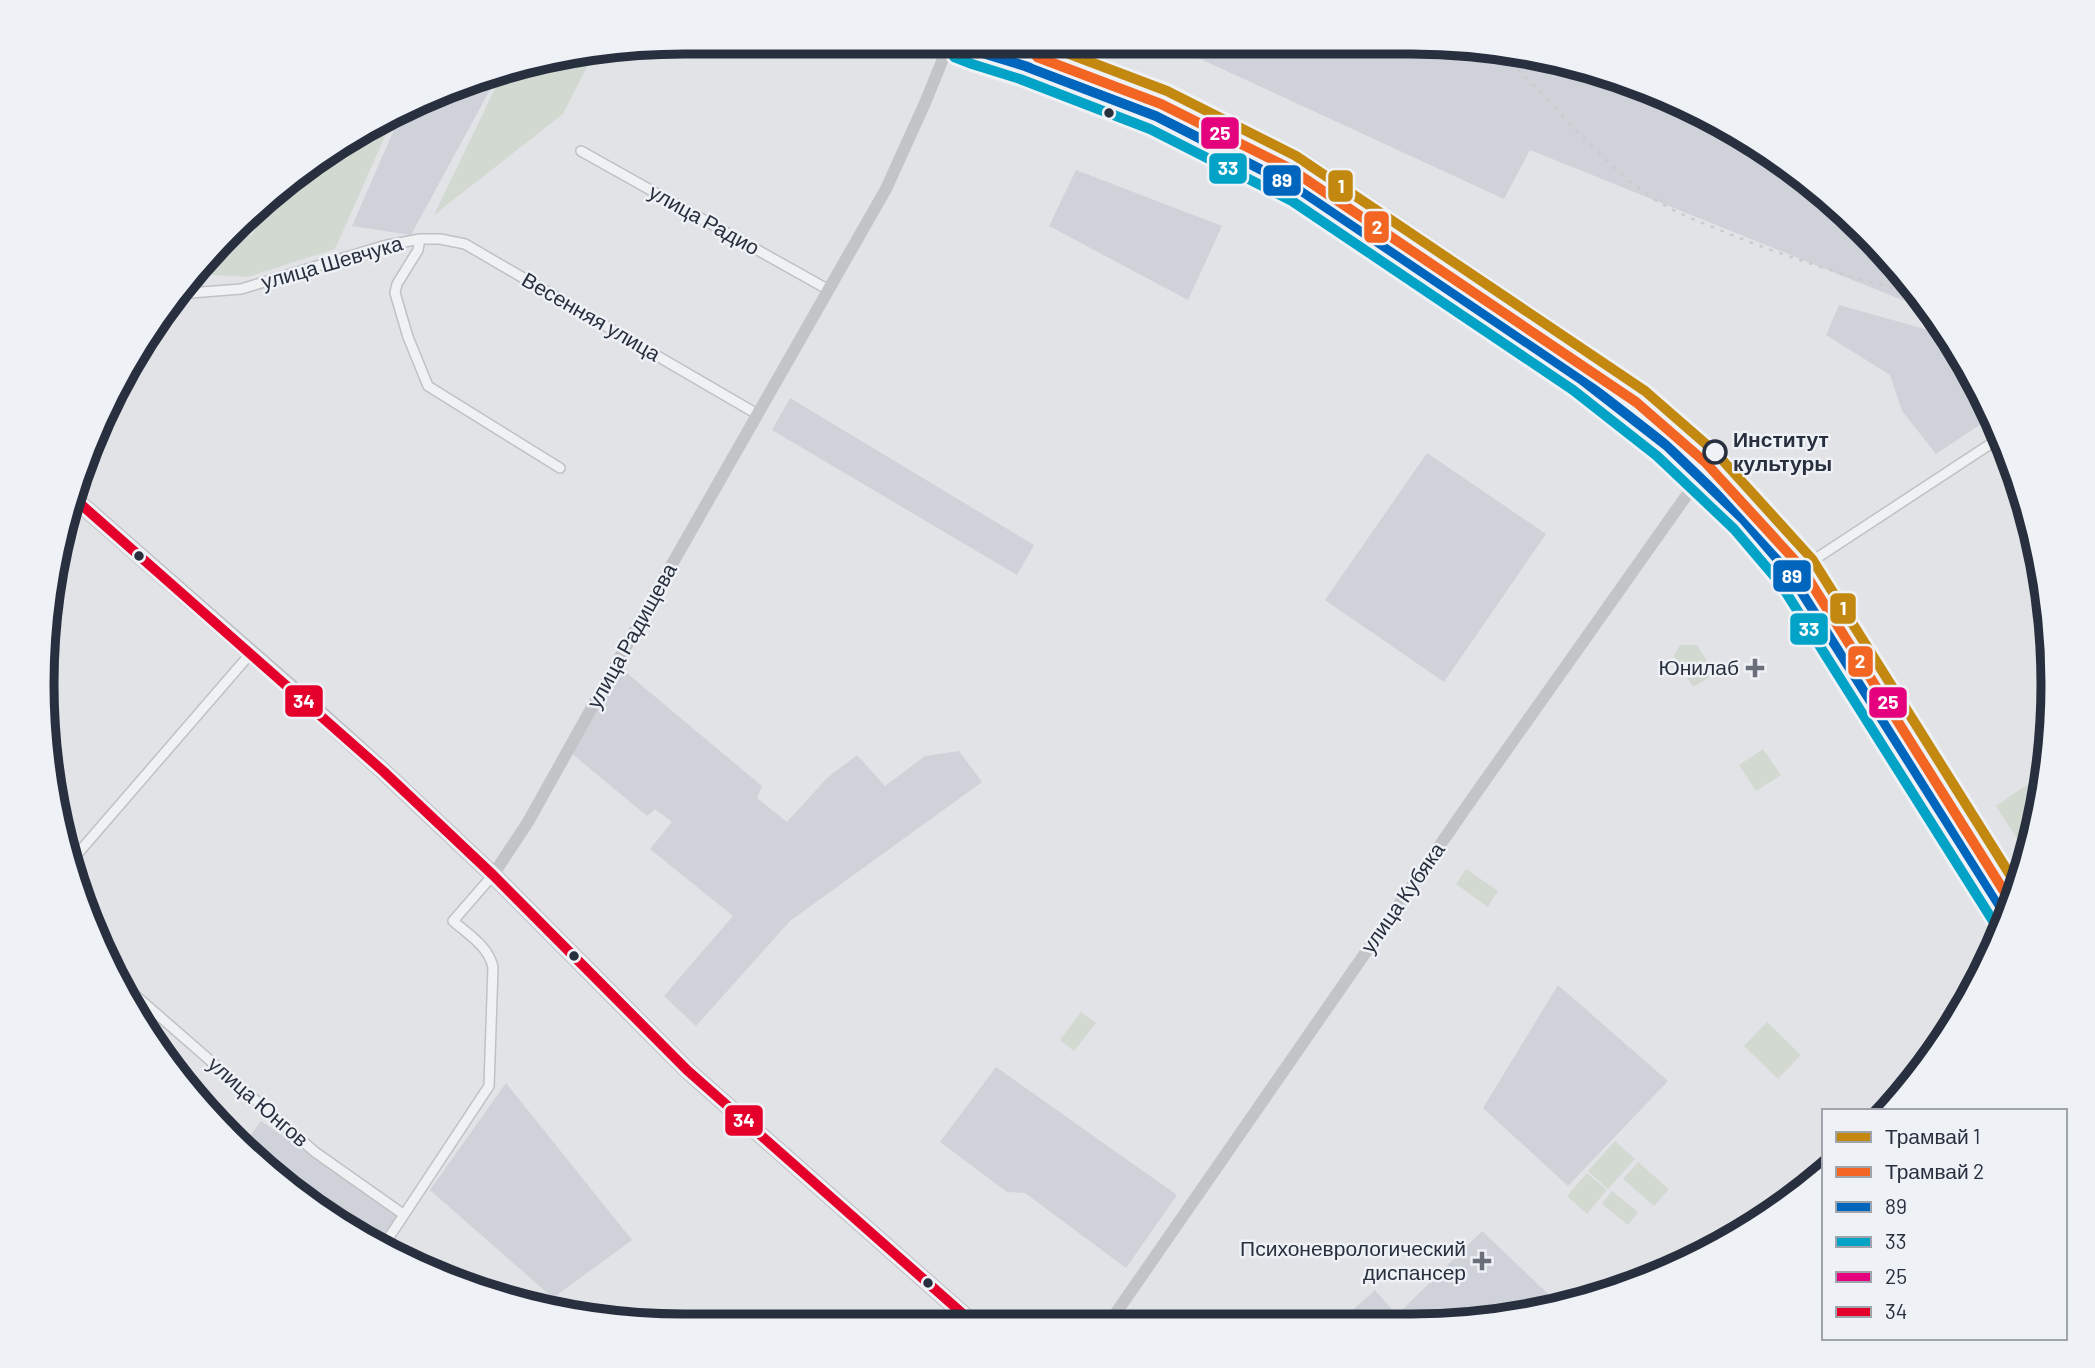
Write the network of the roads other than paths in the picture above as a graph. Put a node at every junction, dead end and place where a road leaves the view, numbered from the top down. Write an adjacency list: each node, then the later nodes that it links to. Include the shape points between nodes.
1 (945, 54): 7 (street, улица Радищева, via 886,189)
2 (990, 54): 4 (main road)
3 (1029, 54): 4 (street)
4 (1025, 66): 12 (main road, via 1156,116 1299,189 1603,395)
5 (581, 151): 7 (street, улица Радио)
6 (420, 239): 8 (street, улица Шевчука, via 241,289); 9 (street, Весенняя улица, via 465,244); 11 (street, улица Шевчука, via 395,293 428,386)
7 (827, 289): 9 (street, улица Радищева)
8 (191, 293)
9 (757, 414): 17 (street, улица Радищева, via 528,822)
10 (1993, 443): 14 (street)
11 (560, 468)
12 (1701, 475): 14 (main road); 23 (street, улица Кубяка)
13 (81, 504): 15 (main road)
14 (1791, 575): 18 (main road)
15 (251, 653): 16 (street); 17 (main road)
16 (78, 853)
17 (493, 875): 20 (street, улица Радищева, via 453,921 491,960 489,1086); 22 (main road, via 687,1070)
18 (2000, 906)
19 (138, 998): 20 (street, улица Юнгов, via 315,1152)
20 (403, 1214): 21 (street)
21 (387, 1239)
22 (963, 1314)
23 (1115, 1314)

